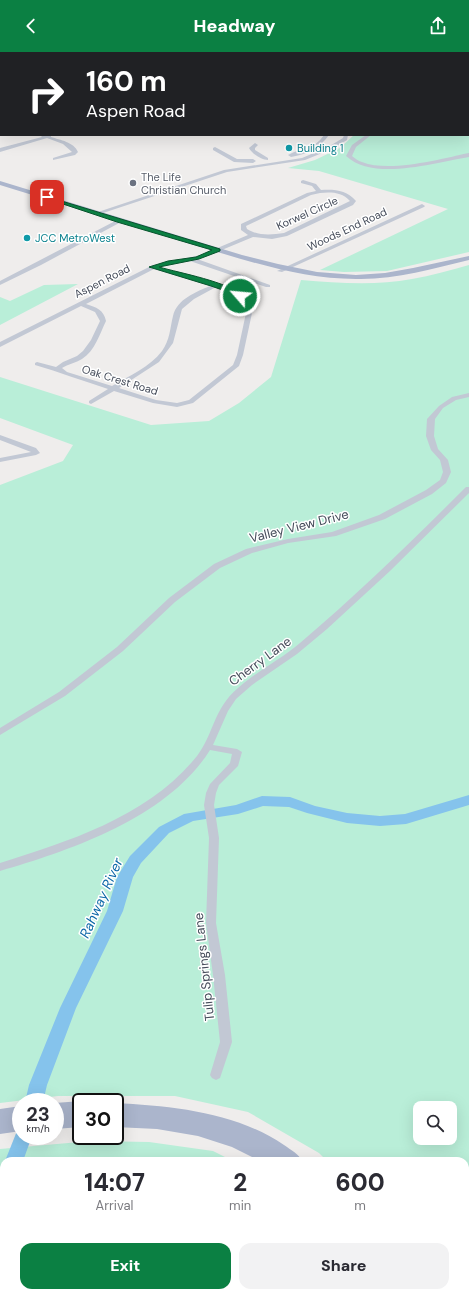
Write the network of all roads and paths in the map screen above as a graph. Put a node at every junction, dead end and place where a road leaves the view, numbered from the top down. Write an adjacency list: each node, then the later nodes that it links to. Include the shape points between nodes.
1 (43, 136): 9 (street)
2 (48, 136): 12 (street, via 74,148 73,154)
3 (346, 136): 6 (street)
4 (368, 136): 10 (street, via 350,150 349,156 369,166 402,166)
5 (324, 139): 6 (street); 11 (street, via 298,154)
6 (339, 143): 17 (street, via 303,159 226,171)
7 (255, 145): 11 (street, via 253,151)
8 (216, 149): 11 (street, via 236,161 252,162)
9 (0, 150)
10 (469, 155)
11 (266, 159)
12 (55, 160)
13 (303, 182): 15 (street, via 314,185)
14 (0, 183): 17 (main road)
15 (319, 191): 19 (street, Korwel Circle, via 243,225 244,230); 19 (street, Korwel Circle, via 344,194 352,199 352,203 285,236)
16 (422, 206): 25 (street, Woods End Road)
17 (98, 213): 18 (main road)
18 (119, 221): 20 (main road); 26 (street)
19 (252, 234): 20 (street)
20 (218, 250): 22 (street, Aspen Road); 25 (main road)
21 (469, 258): 25 (main road, via 408,272 375,276 337,276)
22 (191, 260): 24 (street, Aspen Road, via 168,262); 28 (street)
23 (469, 262): 25 (main road, via 416,274 375,279 333,278)
24 (152, 267): 27 (street, Oak Crest Road); 29 (street, Aspen Road)
25 (283, 270)
26 (0, 283)
27 (216, 285): 33 (street, via 194,296 180,307 173,337 159,359); 33 (street, Oak Crest Road, via 234,292 248,308 249,314 236,366 195,400 185,403 160,404)
28 (268, 286)
29 (80, 304): 30 (street, Aspen Road); 32 (street, via 100,312 103,321 89,349 79,358)
30 (0, 345)
31 (37, 364): 32 (street, Oak Crest Road)
32 (58, 369): 33 (street, Oak Crest Road, via 65,374)
33 (114, 389): 35 (street)
34 (469, 395): 39 (street, Valley View Drive, via 454,398 432,419 430,436 435,450 444,460 447,472 443,481 429,492 382,517 333,534 288,541 249,551 217,566 172,600 120,649 62,694)
35 (91, 402)
36 (0, 436): 37 (street, via 36,453)
37 (0, 460)
38 (469, 489): 40 (street, Cherry Lane, via 357,599 300,648 232,698 221,715)
39 (0, 732)
40 (207, 747): 41 (street, Cherry Lane, via 201,758 180,781 144,807 82,839); 42 (street, Tulip Springs Lane, via 237,752 235,764 215,784 209,805 214,838 211,923 220,975 226,1042)
41 (0, 867)
42 (216, 1075)
43 (124, 1110): 46 (main road, via 183,1115 222,1124 256,1136)
44 (124, 1120): 45 (main road, via 181,1126 221,1135)
45 (269, 1157)
46 (288, 1157)

